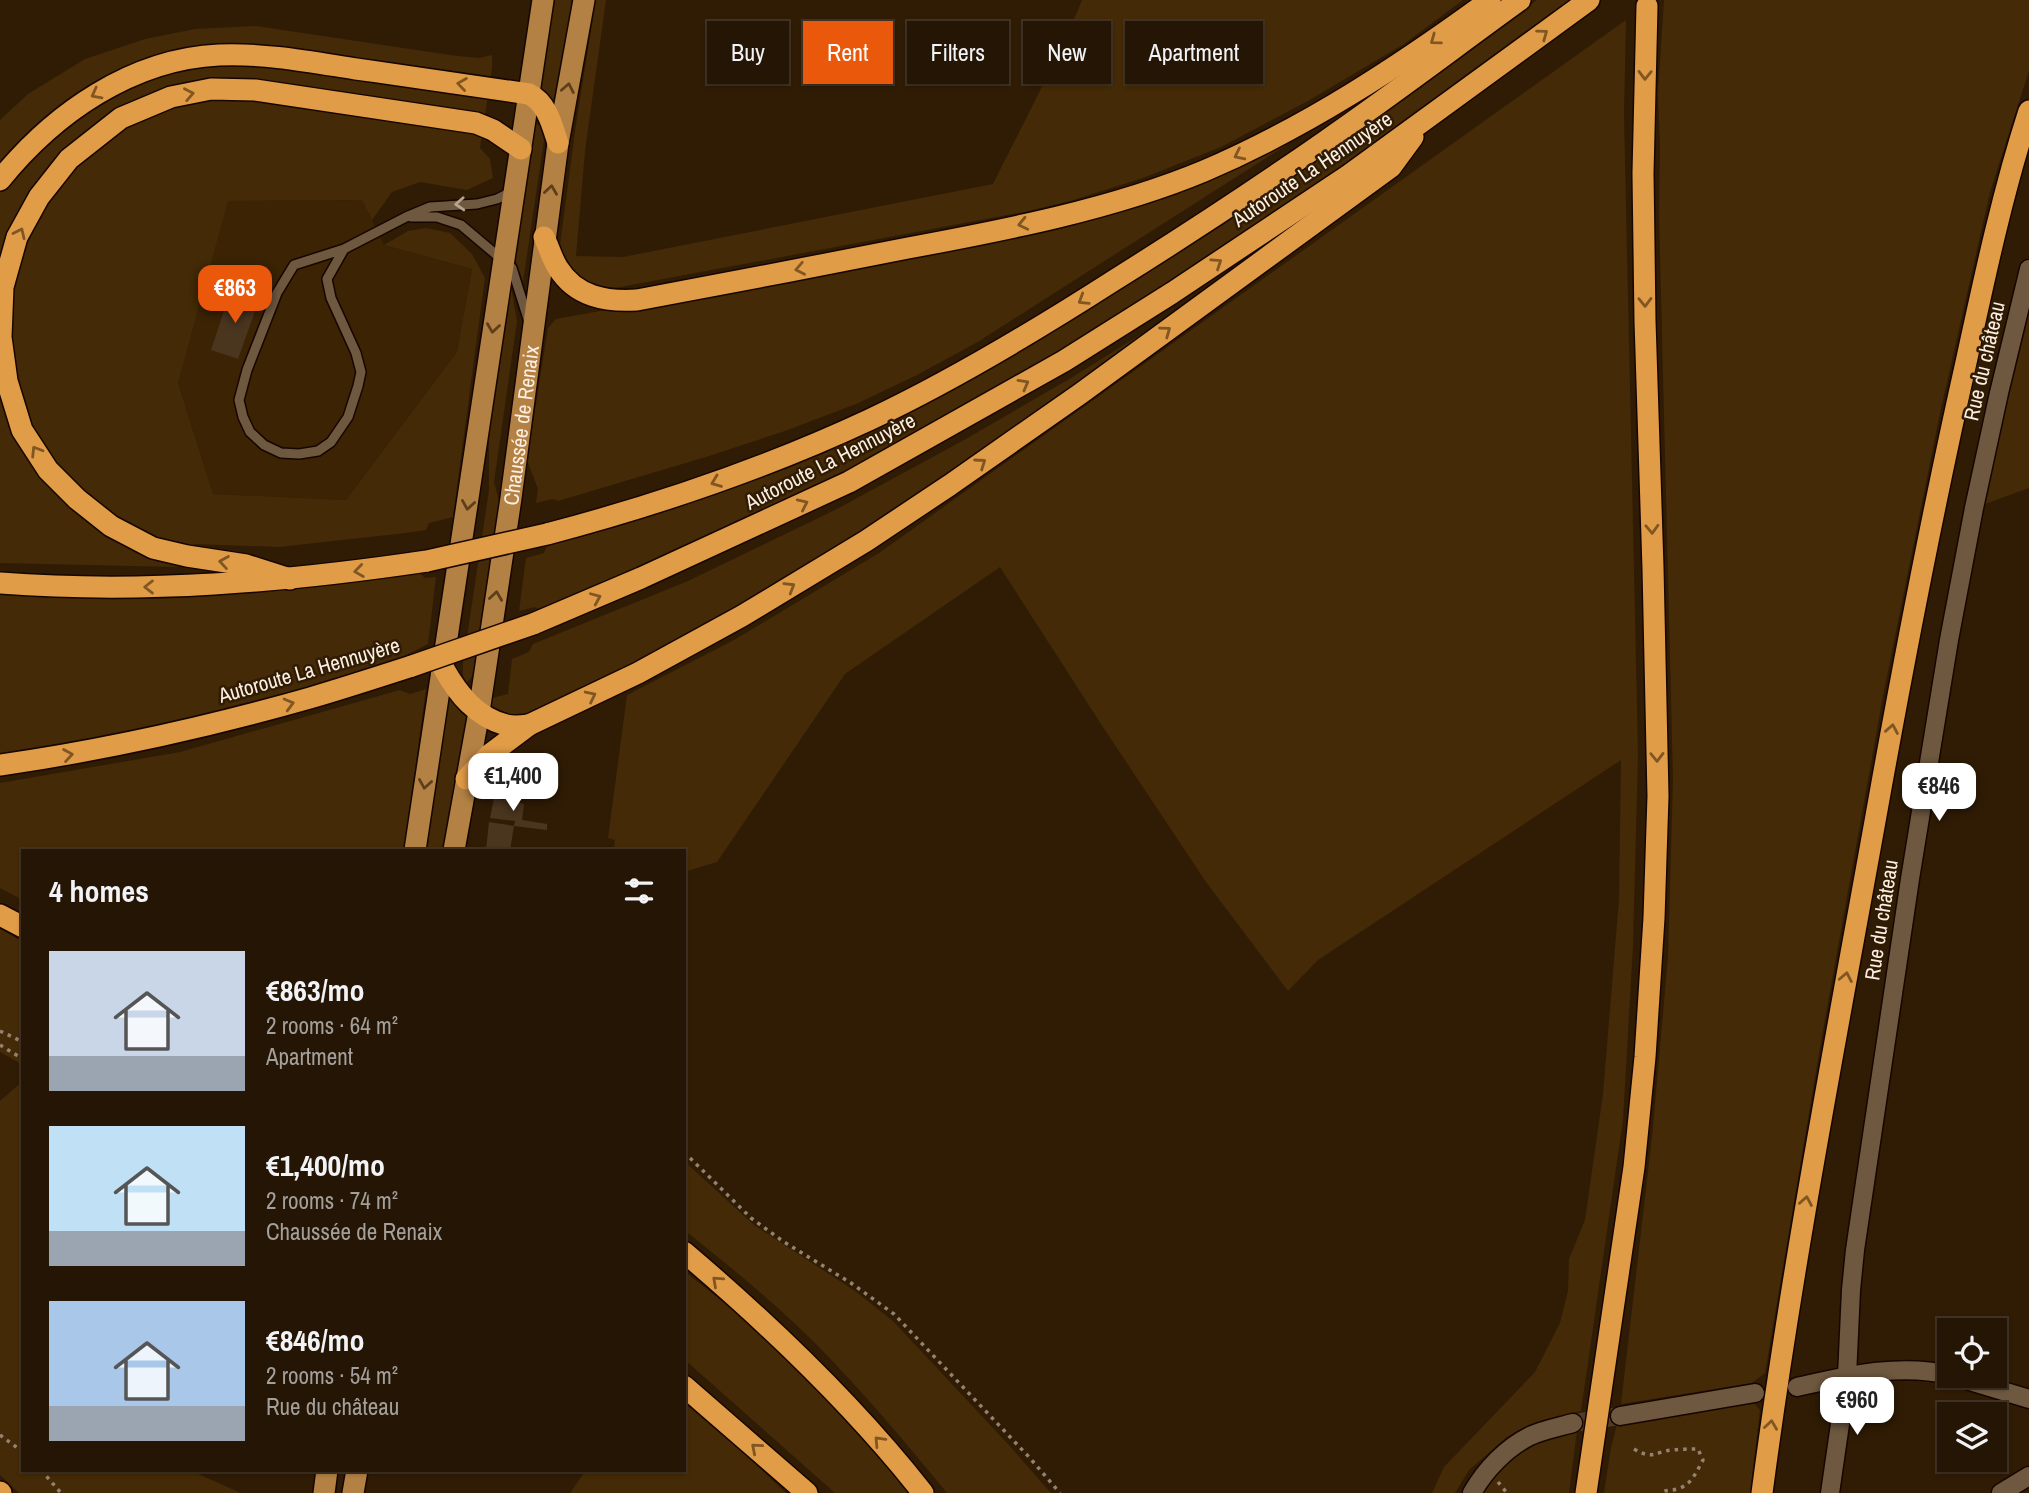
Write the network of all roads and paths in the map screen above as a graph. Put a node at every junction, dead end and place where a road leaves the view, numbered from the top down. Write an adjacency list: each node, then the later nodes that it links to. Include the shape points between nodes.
1 (543, 0): 7 (main road, Chaussée de Renaix)
2 (584, 0): 10 (main road, Chaussée de Renaix, one-way to 2)
3 (1490, 0): 15 (highway, one-way to 15, via 1357,90 1241,154 1166,184 1053,217 947,241 614,301 572,284)
4 (1520, 0): 20 (highway, Autoroute La Hennuyère, one-way to 20, bridge, via 1325,142 1153,257 1041,327 858,425 621,514 427,561)
5 (1590, 0): 9 (highway, Autoroute La Hennuyère, one-way to 5)
6 (1647, 6): 60 (highway, one-way to 60, via 1643,173 1658,796 1654,918 1634,1167)
7 (530, 94): 10 (highway, via 548,113); 11 (main road, Chaussée de Renaix); 12 (highway, one-way to 12, via 264,56 186,60 125,79 86,100 14,162)
8 (2029, 111): 62 (highway, one-way to 8, via 1821,1114 1906,647 1982,288)
9 (1426, 120): 24 (highway, one-way to 9, via 742,616 950,485 1391,167); 25 (highway, Autoroute La Hennuyère, one-way to 9, bridge, via 74,754 311,698 533,624 679,562 849,482 1064,361 1338,183)
10 (558, 142): 15 (main road, Chaussée de Renaix, one-way to 10)
11 (521, 149): 13 (main road, Chaussée de Renaix); 20 (highway, one-way to 11, via 246,565 153,548 111,526 48,470 22,430 7,381 1,337 3,287 17,237 38,197 69,159 121,118 171,97 211,89 255,90 476,123)
12 (0, 180)
13 (514, 191): 14 (lane, one-way to 14, via 477,204 430,207); 17 (main road, Chaussée de Renaix)
14 (406, 217): 16 (lane); 17 (lane, via 437,217 461,225)
15 (544, 237): 19 (main road, Chaussée de Renaix)
16 (344, 249): 16 (lane, via 295,265 277,293 247,370 239,400 243,417 250,432 281,453 318,451 331,442 348,417 358,386 356,353 327,279)
17 (503, 261): 19 (lane, via 512,268); 22 (main road, Chaussée de Renaix, one-way to 22)
18 (2029, 270): 38 (street, Rue du château, via 1949,640 1856,1237)
19 (531, 332): 23 (main road, Chaussée de Renaix, one-way to 19)
20 (290, 579): 21 (highway, Autoroute La Hennuyère, one-way to 21, via 166,587)
21 (0, 583)
22 (444, 669): 23 (highway, via 456,690); 27 (main road, Chaussée de Renaix, one-way to 27)
23 (479, 712): 24 (highway, via 507,726); 26 (main road, Chaussée de Renaix)
24 (529, 725): 26 (highway)
25 (0, 765)
26 (466, 779): 28 (main road, Chaussée de Renaix)
27 (415, 849)
28 (454, 849)
29 (0, 915): 30 (highway)
30 (21, 926)
31 (0, 1031): 32 (path)
32 (21, 1041)
33 (0, 1045): 34 (path)
34 (21, 1058)
35 (686, 1154): 58 (path, via 751,1218 894,1314)
36 (686, 1254): 57 (highway, one-way to 36, via 808,1365)
37 (1937, 1372): 38 (street, via 1891,1370)
38 (1847, 1376): 39 (street); 63 (street, Rue du château)
39 (1797, 1387)
40 (686, 1388): 56 (highway, one-way to 40)
41 (1993, 1388): 43 (street)
42 (1755, 1393): 44 (street)
43 (2029, 1399)
44 (1620, 1416)
45 (1573, 1423): 59 (street, via 1531,1436 1507,1451 1480,1477)
46 (0, 1434): 48 (path)
47 (1634, 1449): 61 (path, via 1658,1455 1698,1449 1703,1460 1688,1485)
48 (21, 1450)
49 (43, 1472): 53 (path)
50 (327, 1472): 54 (main road)
51 (357, 1472): 55 (main road)
52 (2029, 1476): 64 (street)
53 (61, 1493)
54 (324, 1493)
55 (354, 1493)
56 (807, 1493)
57 (923, 1493)
58 (1060, 1493)
59 (1472, 1493)
60 (1586, 1493)
61 (1661, 1493)
62 (1762, 1493)
63 (1830, 1493)
64 (2001, 1493)

